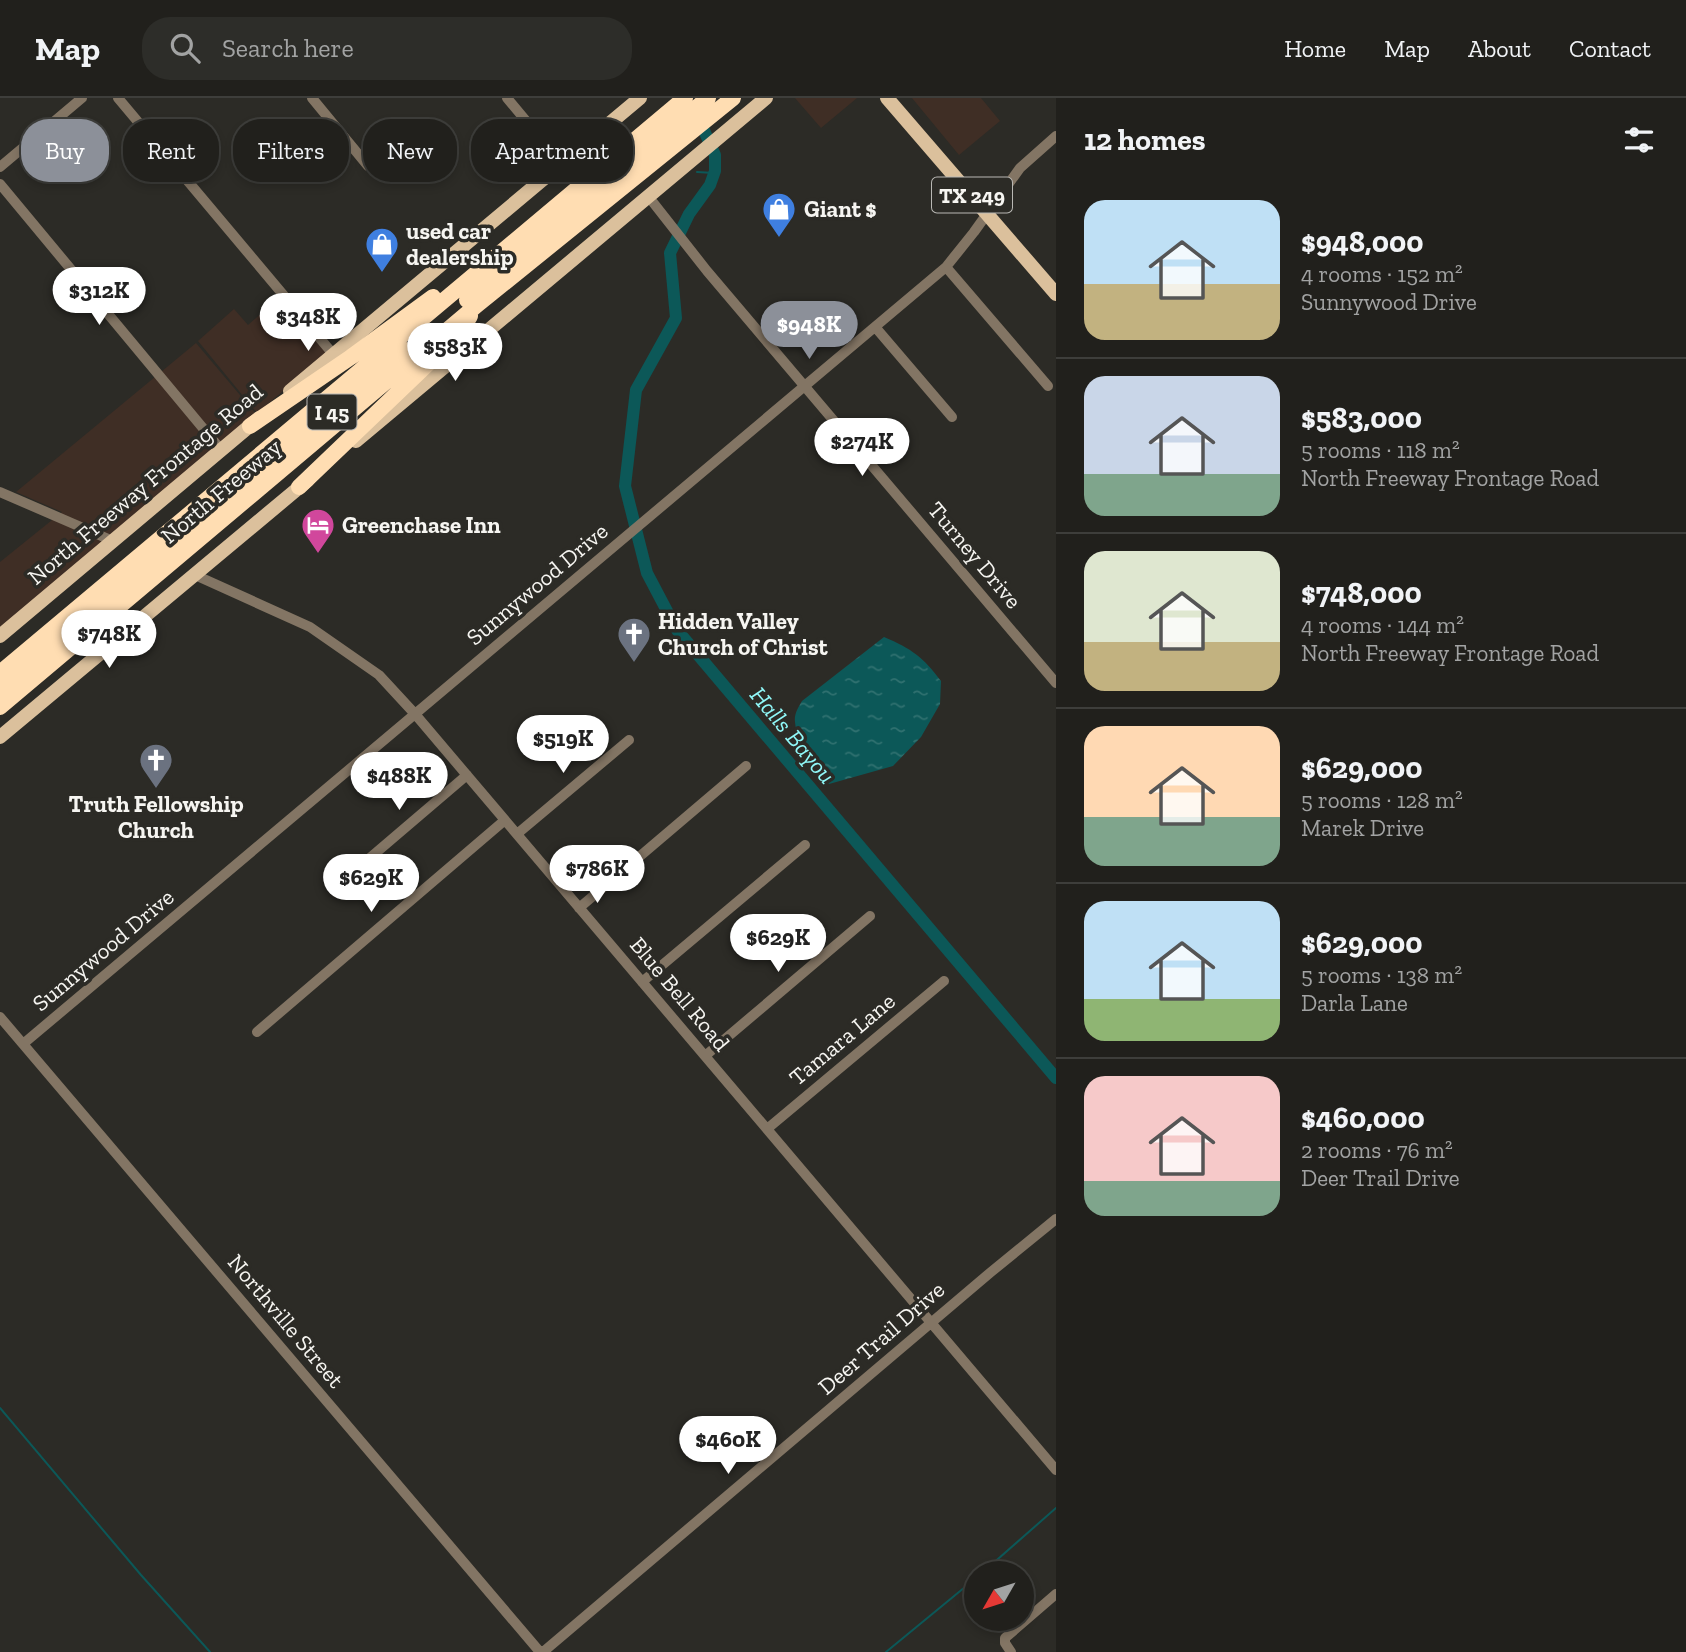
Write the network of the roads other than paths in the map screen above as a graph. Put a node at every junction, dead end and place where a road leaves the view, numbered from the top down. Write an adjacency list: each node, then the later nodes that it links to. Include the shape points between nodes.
1 (82, 98): 18 (street)
2 (118, 98): 28 (street)
3 (312, 98): 17 (street)
4 (507, 98): 12 (street)
5 (640, 98): 13 (main road, North Freeway Frontage Road)
6 (685, 98): 15 (highway, North Freeway / I 45)
7 (733, 98): 11 (highway, North Freeway / I 45)
8 (757, 98): 14 (main road)
9 (766, 98): 14 (main road)
10 (887, 98): 22 (main road, TX 249)
11 (713, 105): 15 (highway, North Freeway / I 45)
12 (524, 119)
13 (615, 119)
14 (732, 128): 21 (main road)
15 (665, 135): 24 (highway, North Freeway / I 45); 26 (highway, North Freeway / I 45); 41 (highway, North Freeway / I 45)
16 (1056, 136): 22 (street, Sunnywood Drive, via 1020,168)
17 (363, 160)
18 (0, 167)
19 (540, 182): 28 (main road, North Freeway Frontage Road)
20 (0, 184): 33 (street)
21 (648, 196): 29 (street, Turney Drive); 34 (main road)
22 (988, 213): 23 (street, Sunnywood Drive); 25 (main road, TX 249)
23 (946, 267): 27 (street, Sunnywood Drive); 30 (street)
24 (475, 274): 32 (highway, via 447,286); 39 (highway, North Freeway / I 45)
25 (1056, 294)
26 (477, 305): 34 (highway, via 459,334); 42 (highway, North Freeway / I 45)
27 (876, 328): 29 (street, Sunnywood Drive); 31 (street)
28 (333, 354): 32 (main road, North Freeway Frontage Road)
29 (804, 385): 40 (street, Turney Drive); 43 (street, Sunnywood Drive)
30 (1048, 386)
31 (952, 417)
32 (250, 425): 33 (main road, North Freeway Frontage Road)
33 (222, 451): 36 (main road, North Freeway Frontage Road)
34 (299, 487): 37 (main road)
35 (0, 492): 36 (street)
36 (113, 541): 38 (main road, North Freeway Frontage Road)
37 (195, 575): 43 (street, Blue Bell Road, via 310,627 379,675); 44 (main road)
38 (0, 636)
39 (0, 673)
40 (1056, 683)
41 (0, 690)
42 (0, 707)
43 (415, 714): 47 (street, Blue Bell Road); 58 (street, Sunnywood Drive)
44 (0, 737)
45 (629, 740): 49 (street)
46 (746, 766): 52 (street)
47 (467, 775): 48 (street, Blue Bell Road); 51 (street)
48 (505, 820): 49 (street, Blue Bell Road); 57 (street)
49 (517, 834): 52 (street, Blue Bell Road)
50 (805, 845): 55 (street)
51 (351, 874)
52 (579, 908): 55 (street, Blue Bell Road)
53 (870, 916): 59 (street)
54 (944, 981): 60 (street, Tamara Lane)
55 (642, 982): 59 (street, Blue Bell Road)
56 (0, 1017): 58 (street, Northville Street)
57 (257, 1032)
58 (23, 1044): 65 (street, Northville Street)
59 (705, 1056): 60 (street, Blue Bell Road)
60 (767, 1129): 62 (street, Blue Bell Road)
61 (1056, 1219): 62 (street, Deer Trail Drive)
62 (931, 1322): 63 (street, Blue Bell Road); 65 (street, Deer Trail Drive)
63 (1056, 1470)
64 (1056, 1594): 66 (street, via 1005,1638)
65 (542, 1652)
66 (1011, 1652)

